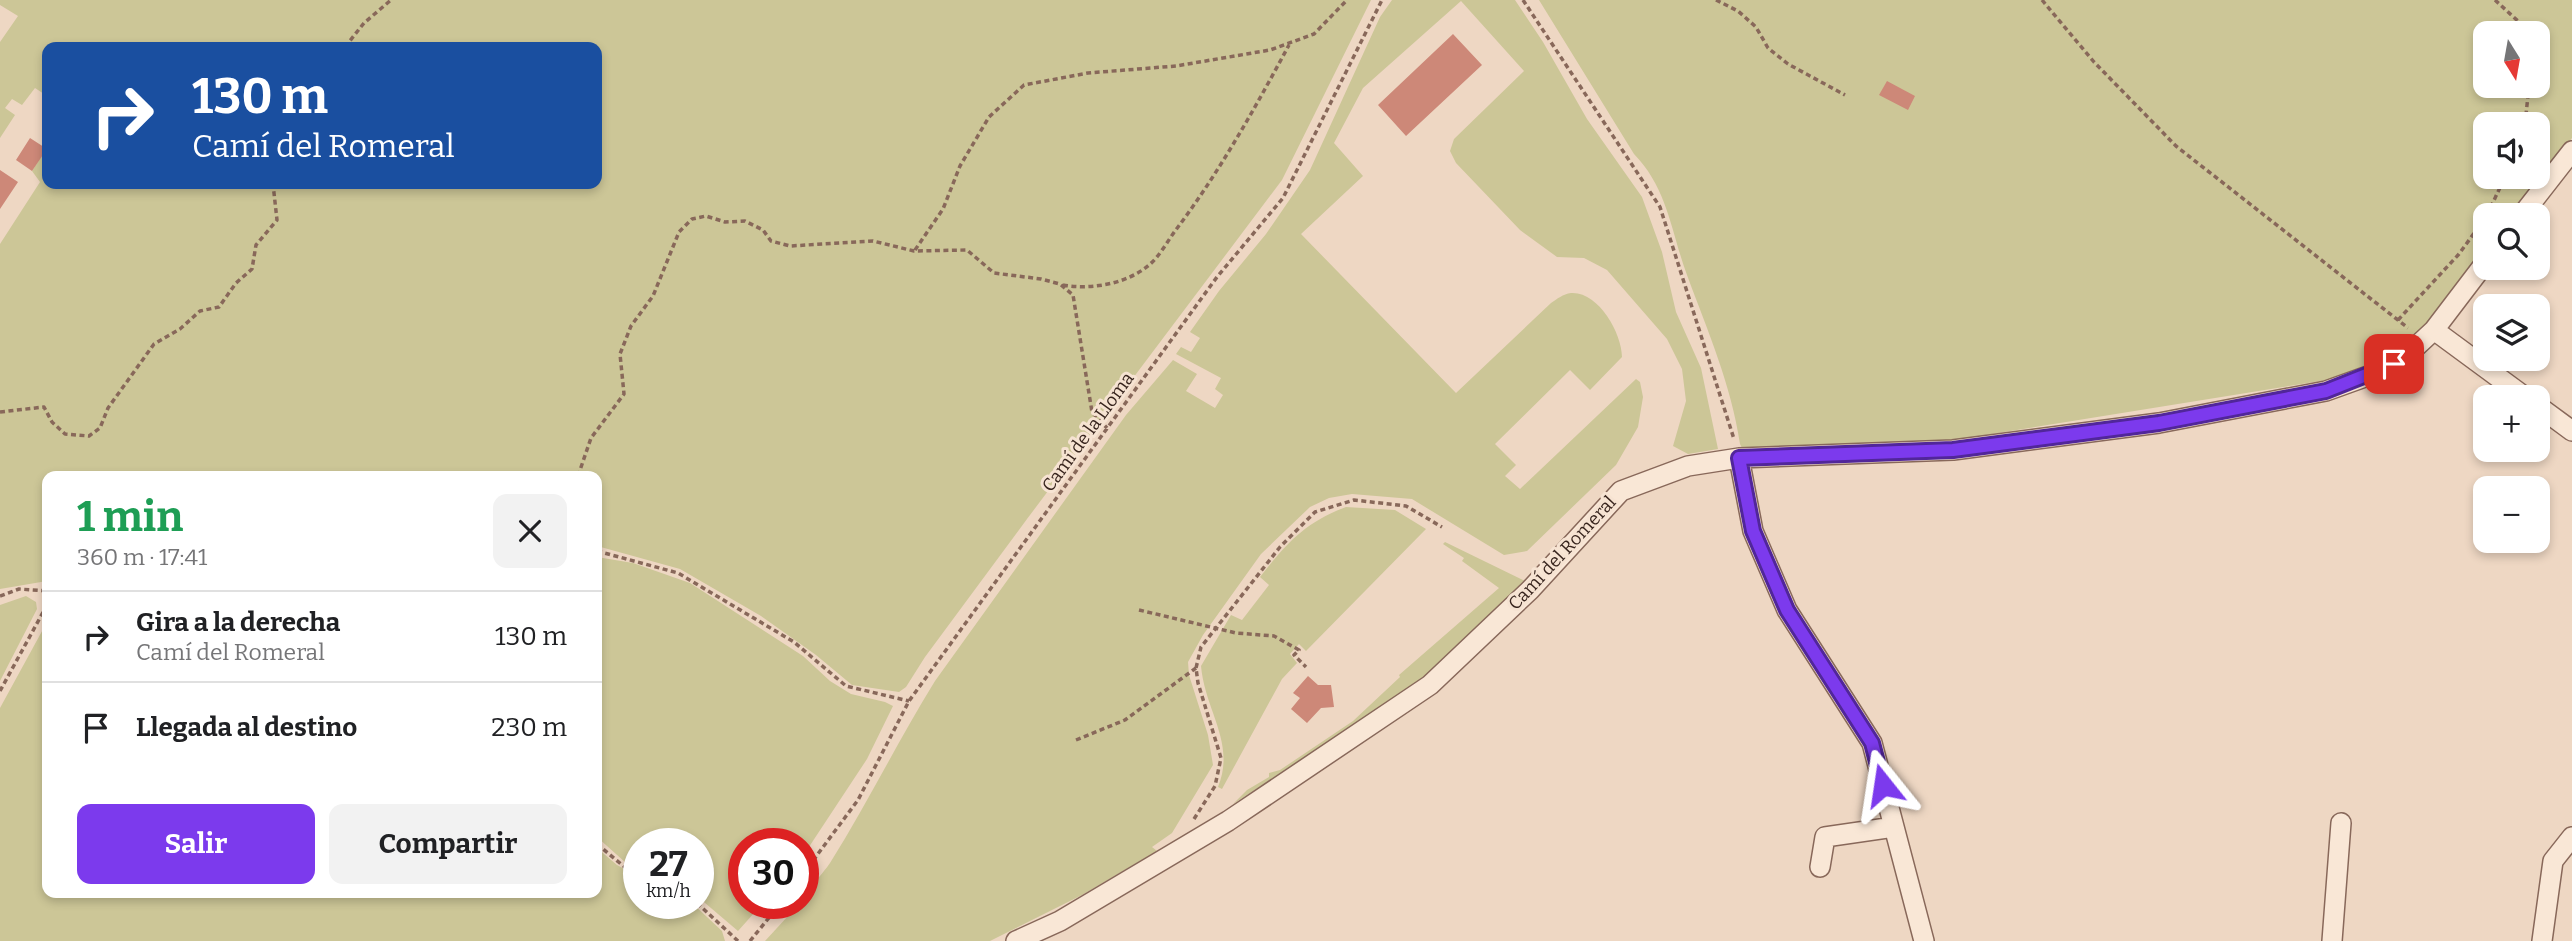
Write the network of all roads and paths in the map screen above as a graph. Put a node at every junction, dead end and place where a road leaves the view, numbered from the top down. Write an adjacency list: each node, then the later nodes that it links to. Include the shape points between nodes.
1 (391, 0): 9 (path)
2 (1347, 0): 10 (path, via 1314,34)
3 (1382, 0): 24 (path, Camí de la Lloma, via 1283,198 1217,277)
4 (1523, 0): 26 (path, via 1660,207)
5 (1716, 0): 11 (path, via 1738,11 1756,27 1768,48 1788,64)
6 (2042, 0): 19 (path, via 2094,62 2176,146)
7 (2495, 0): 8 (path)
8 (2518, 21)
9 (349, 42)
10 (1290, 43): 16 (path, via 1176,66 1088,73 1024,85 989,117 960,166 943,209); 18 (path, via 1191,210 1149,265 1117,282 1082,289)
11 (1845, 94)
12 (2572, 151): 14 (street)
13 (274, 189): 22 (path, via 277,220 257,245 252,269 219,307 200,311 154,344 108,408 100,428 89,436 65,434 44,407)
14 (2531, 203)
15 (2473, 235): 19 (path)
16 (914, 251): 18 (path, via 967,250 1003,276); 27 (path, via 873,241 790,246 771,241 764,230 745,221 706,216 692,219 679,232 653,296 631,326 620,354 624,394 591,438)
17 (2473, 279): 20 (street, Camí del Romeral)
18 (1060, 284): 24 (path, via 1073,295 1092,412)
19 (2398, 320): 20 (path)
20 (2428, 335): 21 (street); 26 (street, Camí del Romeral, via 2394,364 2326,391 2159,423 1953,450)
21 (2506, 385)
22 (0, 412)
23 (2550, 415): 25 (street)
24 (1108, 429): 38 (path, Camí de la Lloma)
25 (2572, 431)
26 (1739, 458): 41 (street, via 1753,531 1787,610 1872,743); 43 (street, Camí del Romeral, via 1688,466 1621,491 1530,590 1430,685)
27 (580, 471)
28 (1442, 527): 34 (path, via 1406,506 1354,500 1315,512 1280,547)
29 (602, 552): 38 (path, via 678,573 794,642 846,686)
30 (42, 591): 31 (path, via 19,589)
31 (0, 596)
32 (1139, 610): 34 (path)
33 (42, 614): 37 (path)
34 (1219, 628): 35 (path, via 1288,642 1299,650 1294,655); 36 (path, via 1201,647)
35 (1306, 667)
36 (1196, 668): 39 (path, via 1125,720); 43 (path, via 1221,758 1214,786 1193,821)
37 (0, 691)
38 (909, 701): 45 (path, Camí de la Lloma, via 858,800)
39 (1076, 740)
40 (2341, 823): 54 (street)
41 (1894, 827): 47 (street, via 1825,837); 53 (street)
42 (2572, 837): 55 (street, via 2553,861)
43 (1190, 844): 52 (street, Camí del Romeral, via 1060,921)
44 (602, 848): 46 (path)
45 (819, 852)
46 (623, 866)
47 (1820, 867)
48 (714, 919): 50 (path)
49 (768, 919): 51 (path)
50 (738, 941)
51 (750, 941)
52 (1016, 941)
53 (1924, 941)
54 (2332, 941)
55 (2542, 941)

